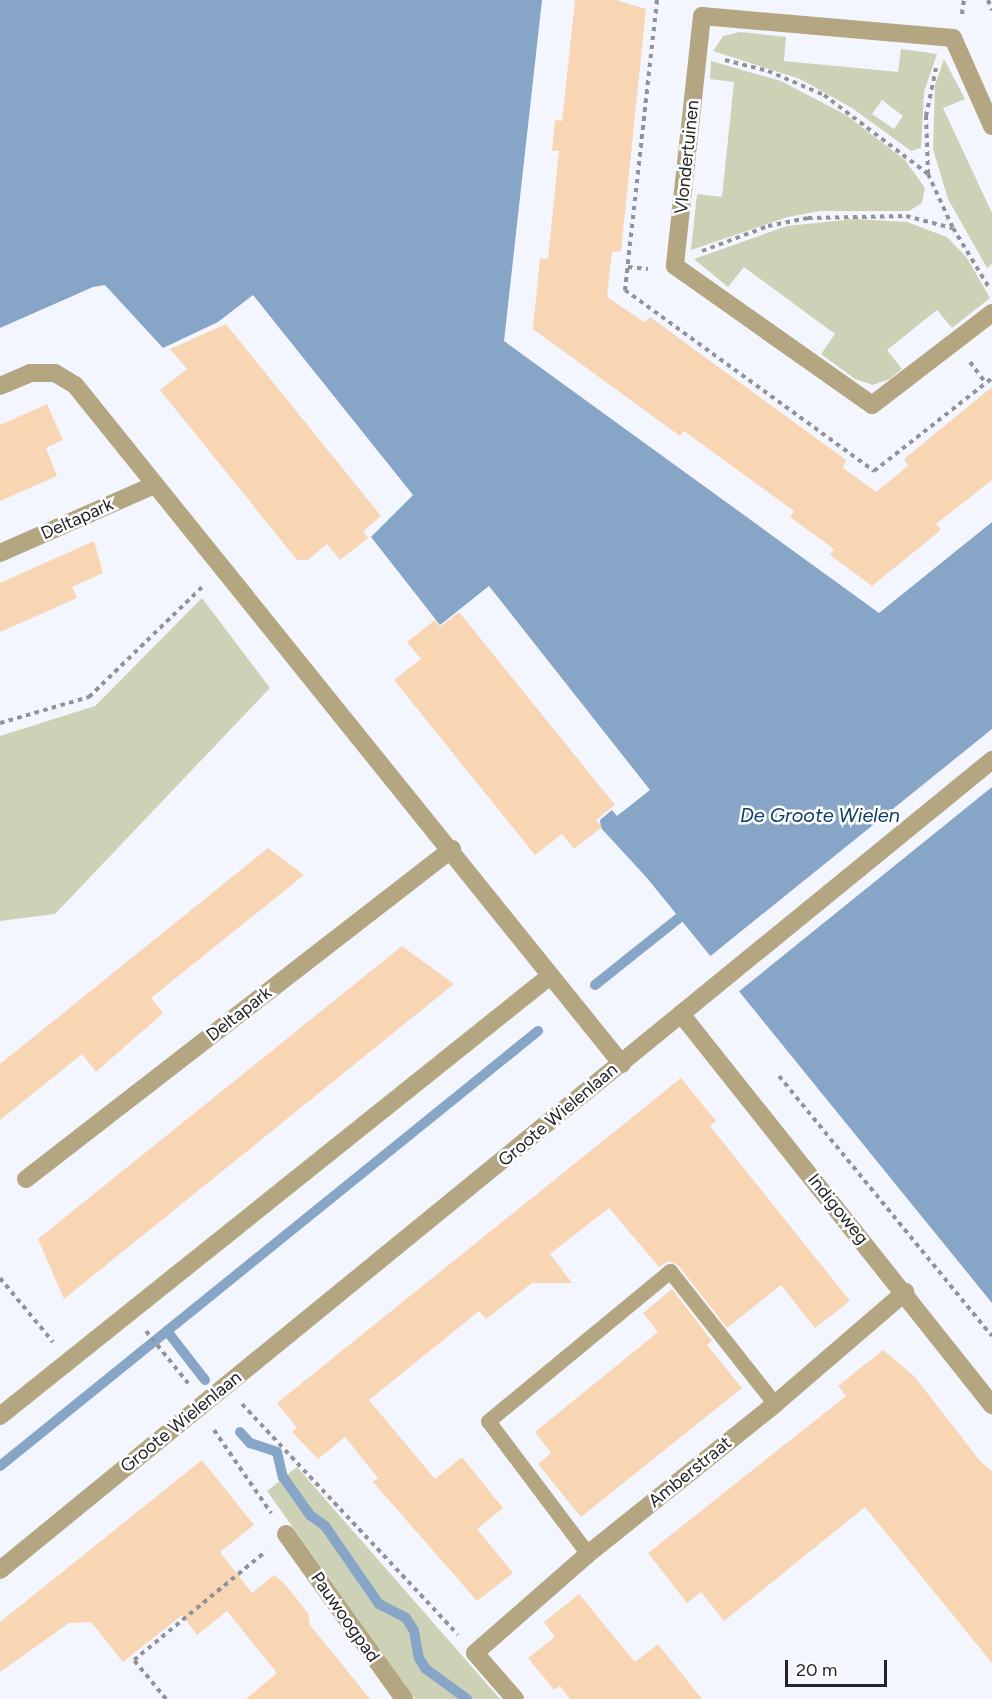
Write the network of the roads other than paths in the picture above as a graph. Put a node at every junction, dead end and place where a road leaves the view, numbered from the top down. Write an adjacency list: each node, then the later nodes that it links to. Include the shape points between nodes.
1 (992, 126): 2 (street, Vlondertuinen, via 953,38 702,16 675,266 872,405)
2 (989, 321)
3 (0, 386): 4 (street, via 30,373 55,373 75,385)
4 (154, 485): 5 (street, Deltapark); 7 (street)
5 (0, 553)
6 (992, 760): 9 (street)
7 (452, 849): 8 (street); 11 (street, Deltapark)
8 (550, 976): 10 (street, Groote Wielenlaan); 15 (street)
9 (681, 1014): 10 (street); 12 (street, Indigoweg)
10 (622, 1064): 18 (street, Groote Wielenlaan)
11 (26, 1179)
12 (905, 1292): 13 (street, Amberstraat); 14 (street, Indigoweg)
13 (775, 1404): 17 (street, Amberstraat); 17 (lane, via 670,1271 488,1421)
14 (992, 1406)
15 (0, 1416)
16 (286, 1534): 19 (street, Pauwoogpad)
17 (588, 1554): 20 (street, Amberstraat, via 475,1653)
18 (0, 1570)
19 (404, 1699)
20 (515, 1699)

